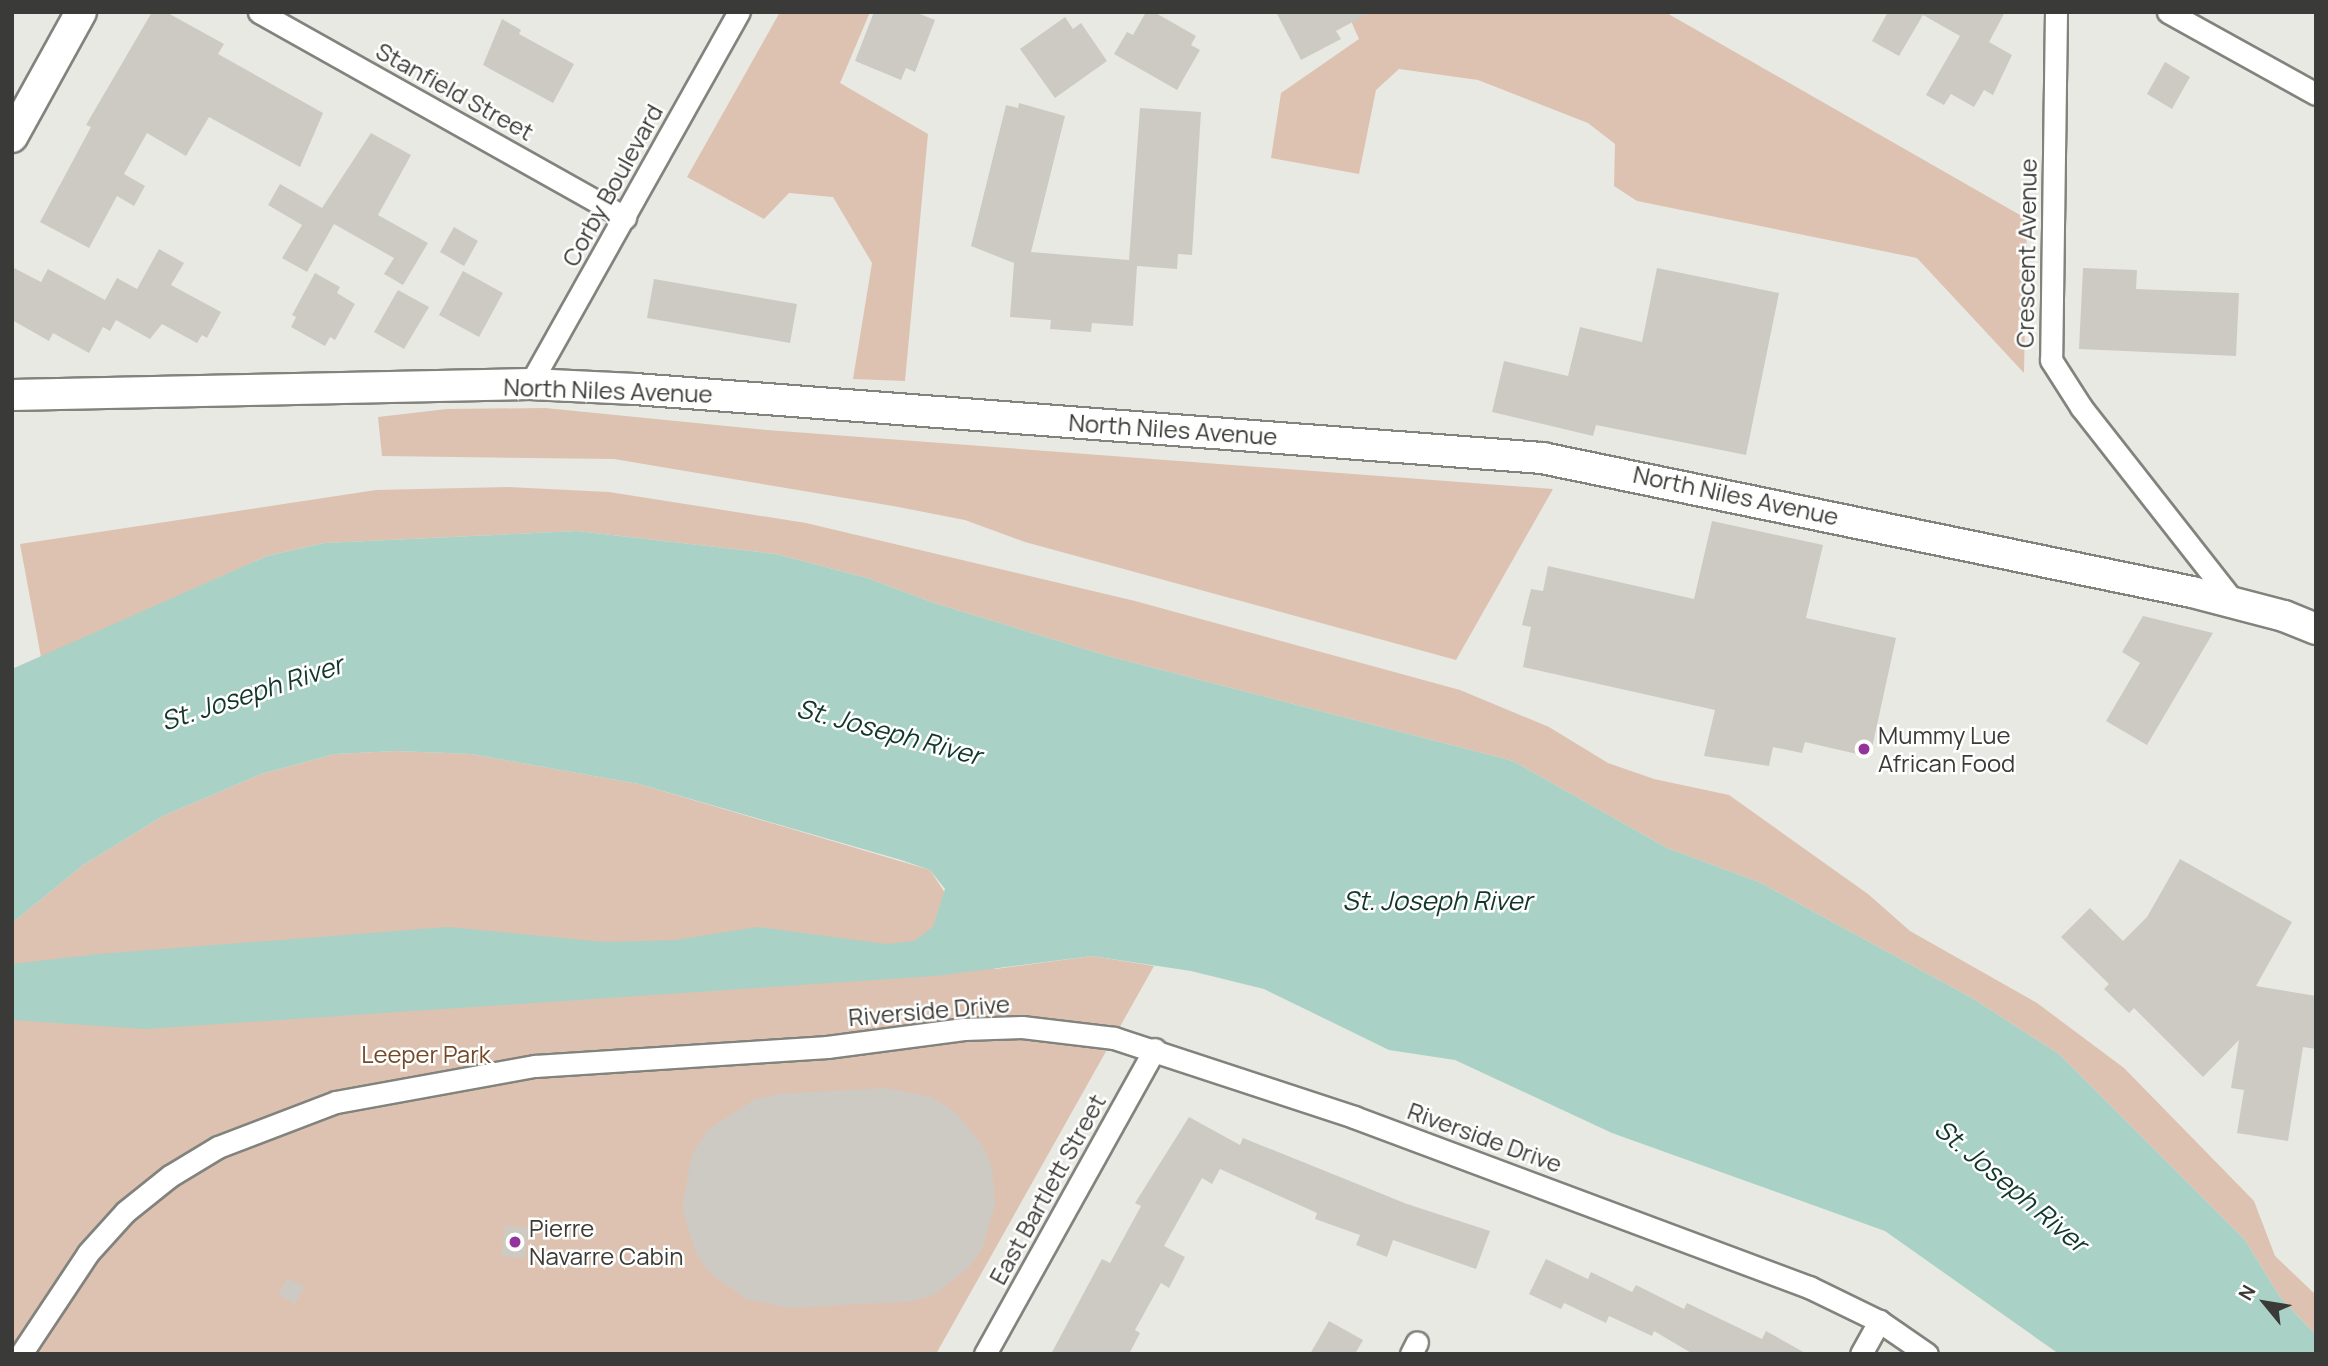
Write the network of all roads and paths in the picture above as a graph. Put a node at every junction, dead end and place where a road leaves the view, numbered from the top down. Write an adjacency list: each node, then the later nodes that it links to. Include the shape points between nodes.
1 (81, 12): 7 (street)
2 (259, 12): 8 (street, Stanfield Street)
3 (739, 12): 8 (street, Corby Boulevard)
4 (2056, 12): 11 (street, Crescent Avenue, via 2051,360 2081,407)
5 (2168, 12): 6 (street)
6 (2316, 94)
7 (12, 137)
8 (625, 217): 9 (street, Corby Boulevard)
9 (530, 384): 10 (street, North Niles Avenue); 11 (street, North Niles Avenue, via 635,388 1542,458)
10 (12, 395)
11 (2233, 601): 12 (street, North Niles Avenue)
12 (2316, 629)
13 (1155, 1049): 14 (street, Riverside Drive, via 1646,1224 1809,1287); 15 (street, Riverside Drive, via 1065,1029 964,1028 827,1046 535,1066 336,1102 218,1147 170,1176 125,1212 88,1253); 16 (street, East Bartlett Street)
14 (1879, 1321): 17 (street); 18 (street, Riverside Drive)
15 (21, 1354)
16 (985, 1354)
17 (1861, 1354)
18 (1927, 1354)

